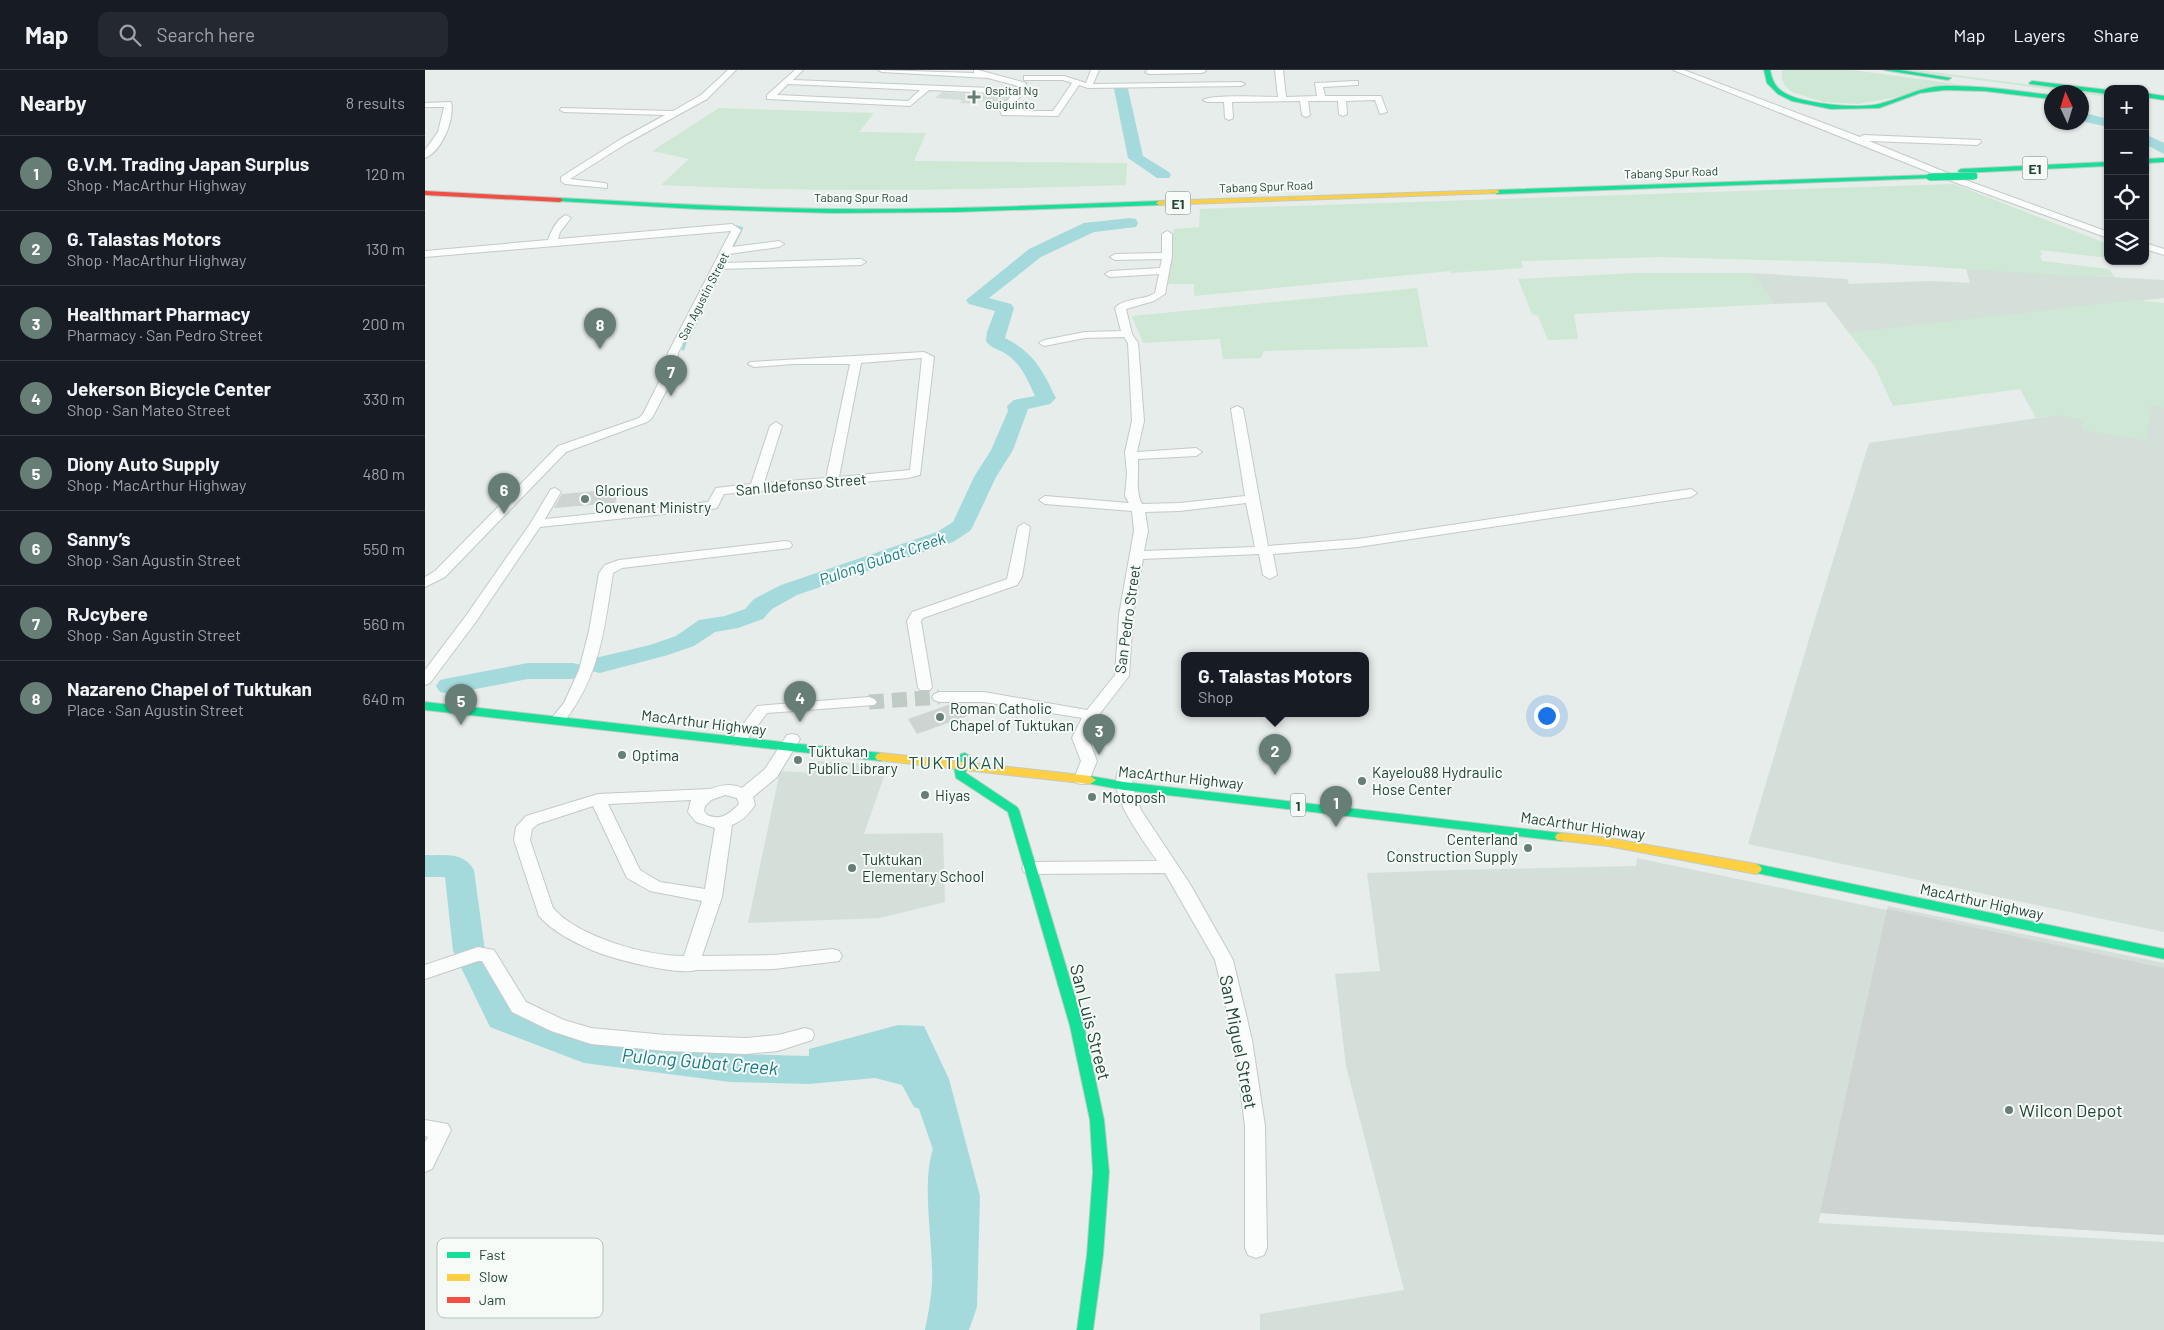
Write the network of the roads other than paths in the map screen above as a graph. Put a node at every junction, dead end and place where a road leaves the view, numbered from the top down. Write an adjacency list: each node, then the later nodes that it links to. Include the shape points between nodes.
1 (732, 70): 51 (street, via 704,97)
2 (799, 70): 18 (street)
3 (882, 70): 15 (street); 24 (street)
4 (969, 70): 15 (street)
5 (1095, 70): 26 (street)
6 (1279, 70): 38 (street)
7 (1677, 70): 55 (street)
8 (1767, 70): 31 (main road, via 1769,83 1779,93 1805,102 1837,107 1881,105 1917,92 1947,88)
9 (1887, 70): 29 (main road)
10 (1936, 70): 14 (main road)
11 (1202, 71): 12 (street); 22 (street)
12 (1149, 72)
13 (830, 74): 20 (street)
14 (1962, 74)
15 (987, 76): 16 (street)
16 (1027, 77): 19 (street, via 1063,78); 30 (street)
17 (2021, 79): 28 (main road)
18 (785, 82): 20 (street); 40 (street, via 770,98)
19 (1077, 82): 26 (street); 30 (street, via 1055,114 1005,113)
20 (819, 83): 23 (street); 40 (street)
21 (1355, 83): 35 (street, via 1318,84)
22 (1201, 84): 26 (street); 37 (street, via 1241,80)
23 (855, 85): 24 (street); 45 (street)
24 (865, 85): 25 (street)
25 (889, 86): 27 (street); 47 (street)
26 (1088, 86)
27 (926, 88): 30 (street); 47 (street, via 910,104)
28 (2104, 90)
29 (2044, 91)
30 (1019, 92)
31 (2044, 96)
32 (2089, 97): 44 (main road)
33 (2149, 97): 39 (main road)
34 (1304, 98): 35 (street); 38 (street); 53 (street)
35 (1322, 98): 36 (street)
36 (1342, 98): 50 (street, via 1379,98); 52 (street)
37 (1243, 99): 38 (street); 42 (street)
38 (1282, 99)
39 (2164, 99)
40 (805, 100): 45 (street)
41 (1207, 100): 42 (street)
42 (1228, 100): 54 (street)
43 (2089, 100): 46 (main road)
44 (2104, 100)
45 (839, 101): 47 (street)
46 (2104, 101)
47 (874, 103)
48 (425, 105): 57 (street, via 448,104 440,138)
49 (564, 110): 51 (street)
50 (1383, 112)
51 (675, 113): 66 (street, via 564,179)
52 (1343, 114)
53 (1306, 116)
54 (1229, 118)
55 (1855, 138): 56 (street); 72 (street, via 1957,180)
56 (1977, 142)
57 (425, 155)
58 (2164, 160): 59 (main road)
59 (2149, 162)
60 (2104, 164): 64 (main road, Tabang Spur Road / E1)
61 (2164, 167): 62 (main road)
62 (2149, 168)
63 (2104, 170): 64 (main road, Tabang Spur Road / E1, bridge, via 1974,176)
64 (1925, 174): 67 (main road, Tabang Spur Road / E1, via 871,211 719,208); 68 (main road, Tabang Spur Road / E1)
65 (425, 182): 69 (main road, Tabang Spur Road, via 725,198)
66 (604, 186)
67 (425, 193)
68 (1042, 196)
69 (896, 199)
70 (566, 218): 73 (street)
71 (1167, 234): 79 (street)
72 (2104, 234)
73 (552, 242): 76 (street, San Agustin Street, via 732,227 736,230); 78 (street, San Agustin Street)
74 (779, 244): 76 (street)
75 (2149, 247): 77 (street)
76 (726, 251): 82 (street, San Agustin Street)
77 (2164, 252)
78 (425, 254)
79 (1167, 256): 80 (street); 83 (street)
80 (1115, 257)
81 (861, 262): 82 (street)
82 (718, 266): 106 (street, San Agustin Street, via 673,353 670,372 648,416 562,449 440,574)
83 (1163, 271): 84 (street); 85 (street, San Pedro Street, via 1157,297 1120,308)
84 (1110, 274)
85 (1126, 329): 86 (street); 92 (street, San Pedro Street, via 1133,343 1138,421)
86 (1044, 343)
87 (856, 360): 88 (street, San Ildefonso Street); 93 (street); 93 (street, San Ildefonso Street, via 928,357 915,472)
88 (754, 364)
89 (1237, 409): 97 (street)
90 (776, 426): 94 (street)
91 (1196, 452): 92 (street)
92 (1131, 456): 99 (street, San Pedro Street, via 1131,496)
93 (832, 480): 94 (street, San Ildefonso Street)
94 (756, 488): 100 (street, San Ildefonso Street, via 719,491 711,505)
95 (555, 492): 100 (street)
96 (1691, 494): 103 (street, via 1358,542)
97 (1252, 499): 99 (street); 103 (street)
98 (1045, 500): 99 (street)
99 (1138, 508): 104 (street, San Pedro Street, via 1141,531)
100 (536, 524): 107 (street)
101 (1024, 527): 108 (street, via 1012,582 917,615 914,621)
102 (785, 545): 113 (street, via 619,564 610,568 606,573 590,662 572,704)
103 (1262, 551): 104 (street); 105 (street, via 1266,553)
104 (1136, 555): 114 (street, San Pedro Street, via 1126,615 1122,676)
105 (1270, 575)
106 (425, 583)
107 (425, 680)
108 (925, 687)
109 (425, 696): 113 (main road, MacArthur Highway / 1)
110 (939, 697): 114 (street, via 984,698)
111 (869, 702): 115 (street, via 762,709)
112 (425, 706): 113 (main road, MacArthur Highway / 1)
113 (562, 716): 115 (main road, MacArthur Highway / 1)
114 (1091, 716): 118 (street, San Pedro Street, via 1080,738 1089,761)
115 (741, 737): 116 (main road, MacArthur Highway / 1)
116 (791, 742): 117 (main road, MacArthur Highway / 1); 121 (street, via 771,773)
117 (963, 762): 118 (main road, MacArthur Highway / 1); 126 (main road, San Luis Street, via 960,775 1013,810)
118 (1084, 774): 119 (main road, MacArthur Highway / 1)
119 (1128, 779): 125 (street, San Miguel Street, via 1133,811); 129 (main road, MacArthur Highway / 1, via 1609,842 1729,863)
120 (709, 794): 121 (street, via 733,790); 122 (street); 123 (street, via 695,808 697,816 710,823)
121 (744, 795): 123 (street, via 747,805 742,812)
122 (598, 799): 128 (street, via 633,874 657,888); 131 (street, via 532,820 524,827 522,840 545,911 553,920 601,946 664,964)
123 (724, 822): 128 (street)
124 (1581, 827): 127 (main road, MacArthur Highway, via 1718,850)
125 (1169, 866): 126 (street); 136 (street, San Miguel Street, via 1224,960 1243,1040 1255,1126)
126 (1030, 868): 137 (main road, San Luis Street, via 1077,1026 1097,1120 1101,1172)
127 (1934, 894)
128 (713, 897): 131 (street)
129 (2164, 954)
130 (833, 956): 131 (street)
131 (689, 965)
132 (425, 972): 133 (street, via 470,957 488,955 519,1007 558,1026 591,1036 746,1046 778,1043)
133 (805, 1035)
134 (425, 1128): 135 (street, via 441,1130)
135 (425, 1163)
136 (1256, 1248)
137 (1085, 1330)

